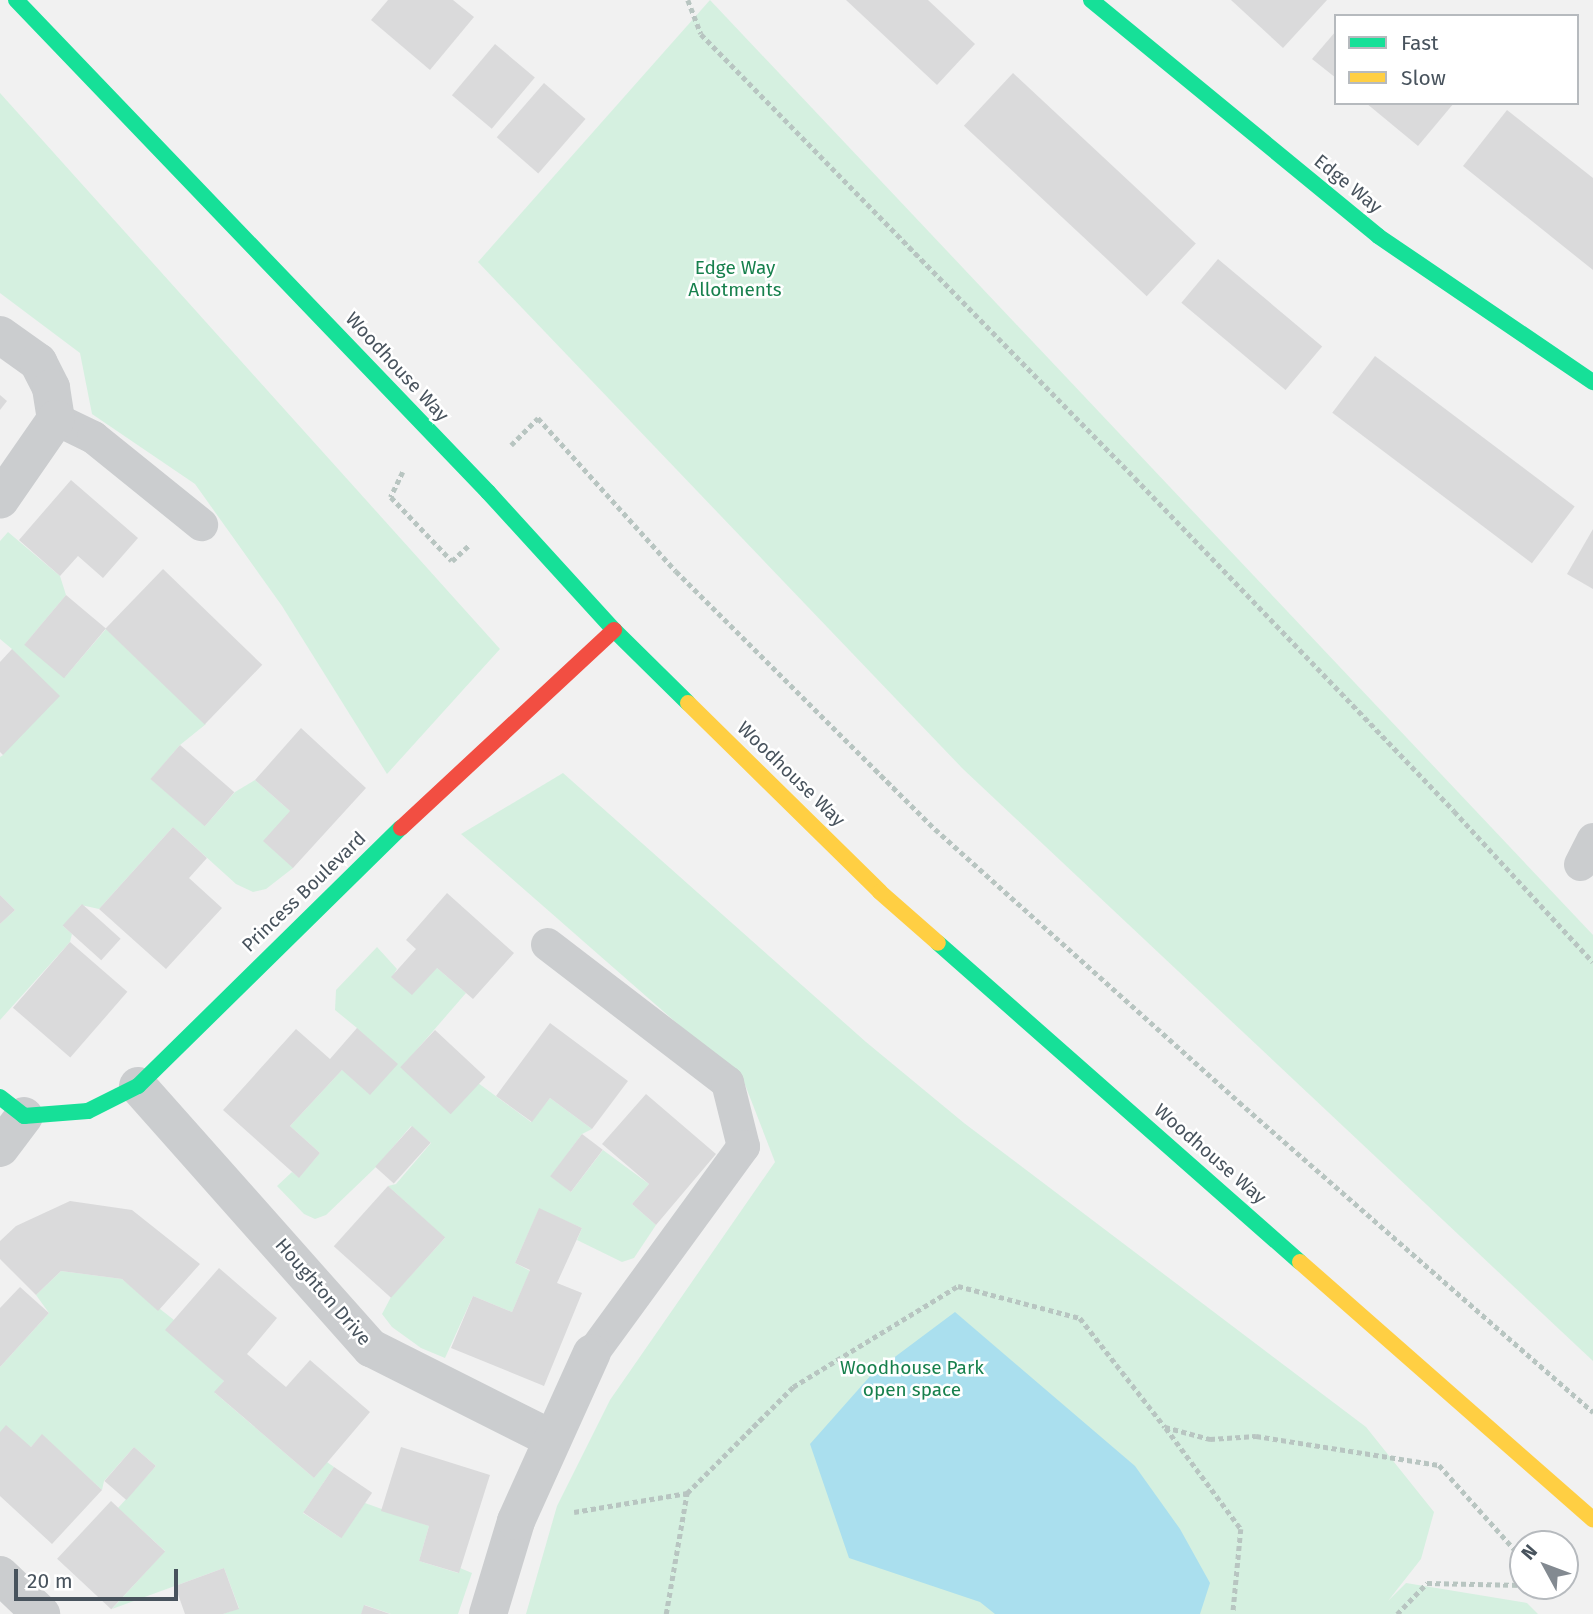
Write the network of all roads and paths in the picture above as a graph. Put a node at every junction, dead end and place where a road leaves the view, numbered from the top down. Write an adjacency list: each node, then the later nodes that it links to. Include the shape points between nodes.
1 (16, 0): 8 (main road, Woodhouse Way)
2 (688, 0): 14 (path, via 701,34 1135,478)
3 (1091, 0): 5 (main road, Edge Way, via 1378,236)
4 (0, 335): 7 (street, via 38,362 51,388)
5 (1593, 382)
6 (538, 418): 19 (path, via 676,571 935,829)
7 (56, 419): 9 (street); 10 (lane, via 93,437)
8 (436, 439): 11 (path, via 400,475 391,497); 12 (main road, Woodhouse Way)
9 (0, 500)
10 (201, 524)
11 (452, 561)
12 (614, 630): 15 (main road, Princess Boulevard, via 455,775); 23 (main road, Woodhouse Way, via 880,892)
13 (547, 944): 18 (lane, via 727,1082 743,1146)
14 (1593, 962)
15 (138, 1086): 16 (main road, Princess Boulevard, via 88,1111); 21 (street, Houghton Drive, via 372,1348)
16 (12, 1106): 17 (street)
17 (0, 1148)
18 (592, 1353): 21 (street)
19 (1593, 1412)
20 (1165, 1427): 22 (path, via 1080,1318 958,1286 793,1387); 25 (path, via 1210,1439 1256,1436 1439,1465); 31 (path, via 1241,1529)
21 (552, 1439): 24 (street)
22 (687, 1493): 24 (path); 30 (path)
23 (1593, 1519)
24 (516, 1521): 29 (street)
25 (1509, 1543)
26 (0, 1575): 28 (street)
27 (1509, 1585): 32 (path, via 1427,1583)
28 (41, 1614)
29 (488, 1614)
30 (666, 1614)
31 (1233, 1614)
32 (1397, 1614)

